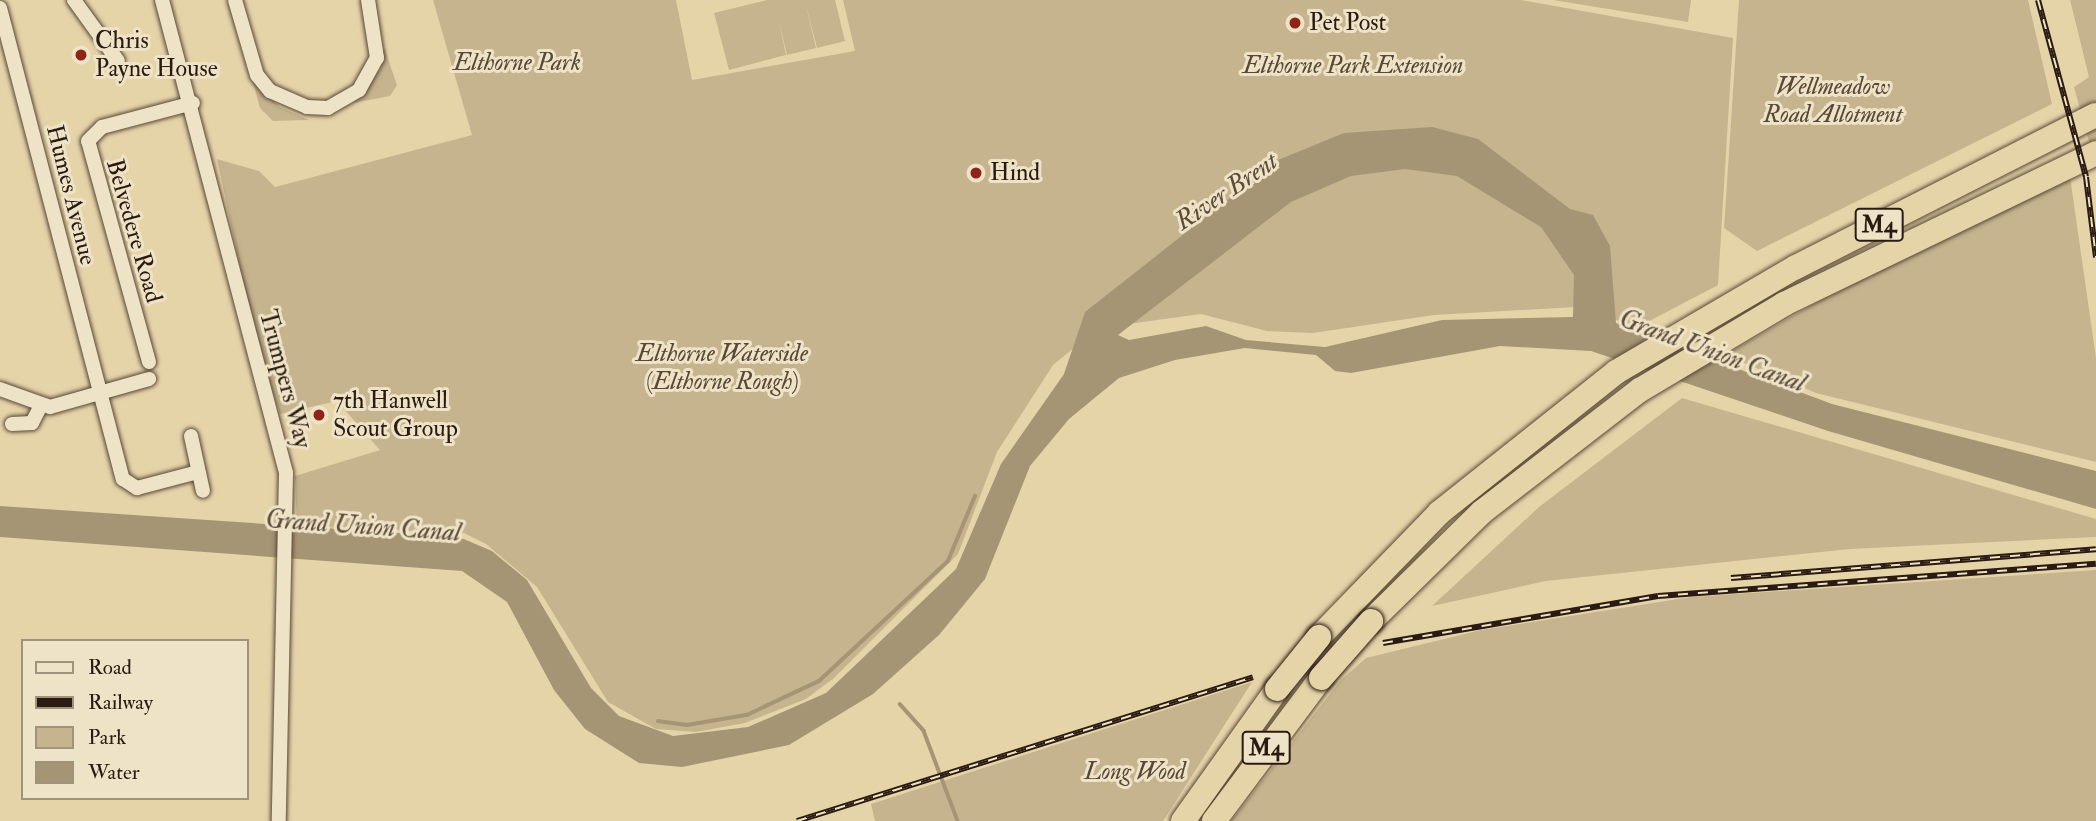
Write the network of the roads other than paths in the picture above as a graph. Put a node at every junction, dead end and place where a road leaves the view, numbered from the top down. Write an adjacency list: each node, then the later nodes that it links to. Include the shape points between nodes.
1 (74, 0): 6 (street)
2 (162, 0): 7 (street, Trumpers Way)
3 (235, 0): 4 (street, via 257,75 270,91 307,107 328,107 359,90 377,58)
4 (368, 0)
5 (0, 8): 13 (street, Humes Avenue)
6 (118, 61)
7 (193, 103): 10 (street, Belvedere Road, via 102,127 88,141); 21 (street, Trumpers Way, via 280,437 288,523)
8 (2096, 115): 22 (highway, M4, bridge, via 1702,319 1616,372 1458,496 1320,637 1277,688)
9 (2096, 153): 23 (highway, M4, bridge, via 1731,334 1640,390 1520,480 1371,621 1321,678)
10 (149, 362)
11 (149, 379): 13 (street)
12 (0, 389): 14 (street)
13 (99, 394): 14 (street); 19 (street, Humes Avenue, via 125,484 137,488)
14 (41, 405): 15 (street)
15 (32, 423): 16 (street); 17 (street)
16 (47, 423)
17 (12, 424)
18 (191, 436): 19 (street)
19 (198, 472): 20 (street)
20 (203, 491)
21 (279, 821)
22 (1183, 821)
23 (1214, 821)

